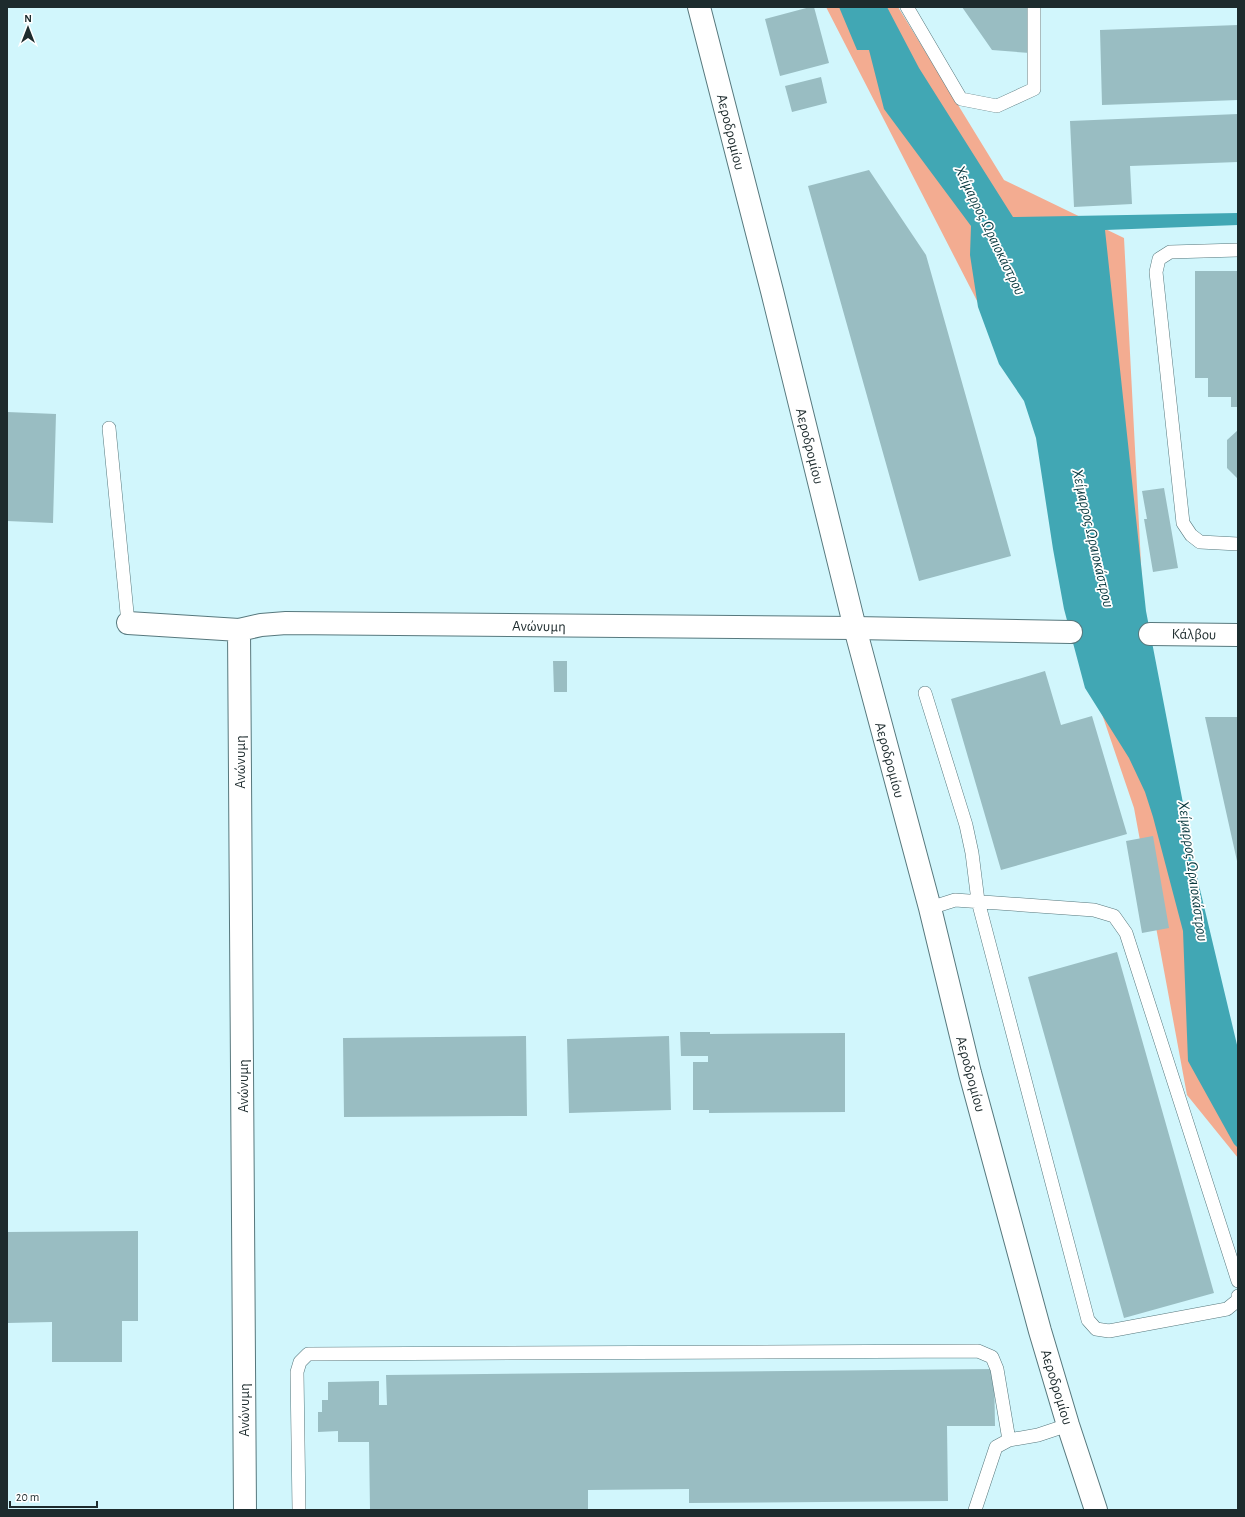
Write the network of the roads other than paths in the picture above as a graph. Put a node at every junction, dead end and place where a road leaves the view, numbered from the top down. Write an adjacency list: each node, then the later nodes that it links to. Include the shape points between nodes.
1 (699, 7): 8 (street, Αεροδρομίου)
2 (907, 7): 3 (lane, via 961,99 997,106 1034,89)
3 (1034, 7)
4 (1238, 250): 6 (lane, via 1170,252 1159,259 1156,272 1183,524 1200,542)
5 (109, 428): 7 (lane)
6 (1238, 544)
7 (128, 624): 9 (street)
8 (855, 628): 9 (street, Ανώνυμη, via 286,624 261,625); 10 (street, Ανώνυμη); 15 (street, Αεροδρομίου)
9 (239, 630): 20 (street, Ανώνυμη)
10 (1071, 632)
11 (1150, 634): 12 (street, Κάλβου)
12 (1238, 635)
13 (925, 693): 14 (lane, via 966,825)
14 (978, 901): 15 (lane, via 955,900); 16 (lane, via 1094,910 1114,916 1126,933); 17 (lane, via 1088,1320 1096,1329 1109,1331 1227,1309 1238,1300)
15 (930, 908): 18 (street, Αεροδρομίου, via 972,1080)
16 (1238, 1281)
17 (1238, 1296)
18 (1068, 1425): 19 (lane, via 1038,1435); 23 (street, Αεροδρομίου)
19 (1008, 1440): 21 (lane, via 997,1369 992,1357 978,1352 308,1354 300,1362 297,1372); 22 (lane, via 996,1447)
20 (245, 1510)
21 (299, 1510)
22 (975, 1510)
23 (1096, 1510)

